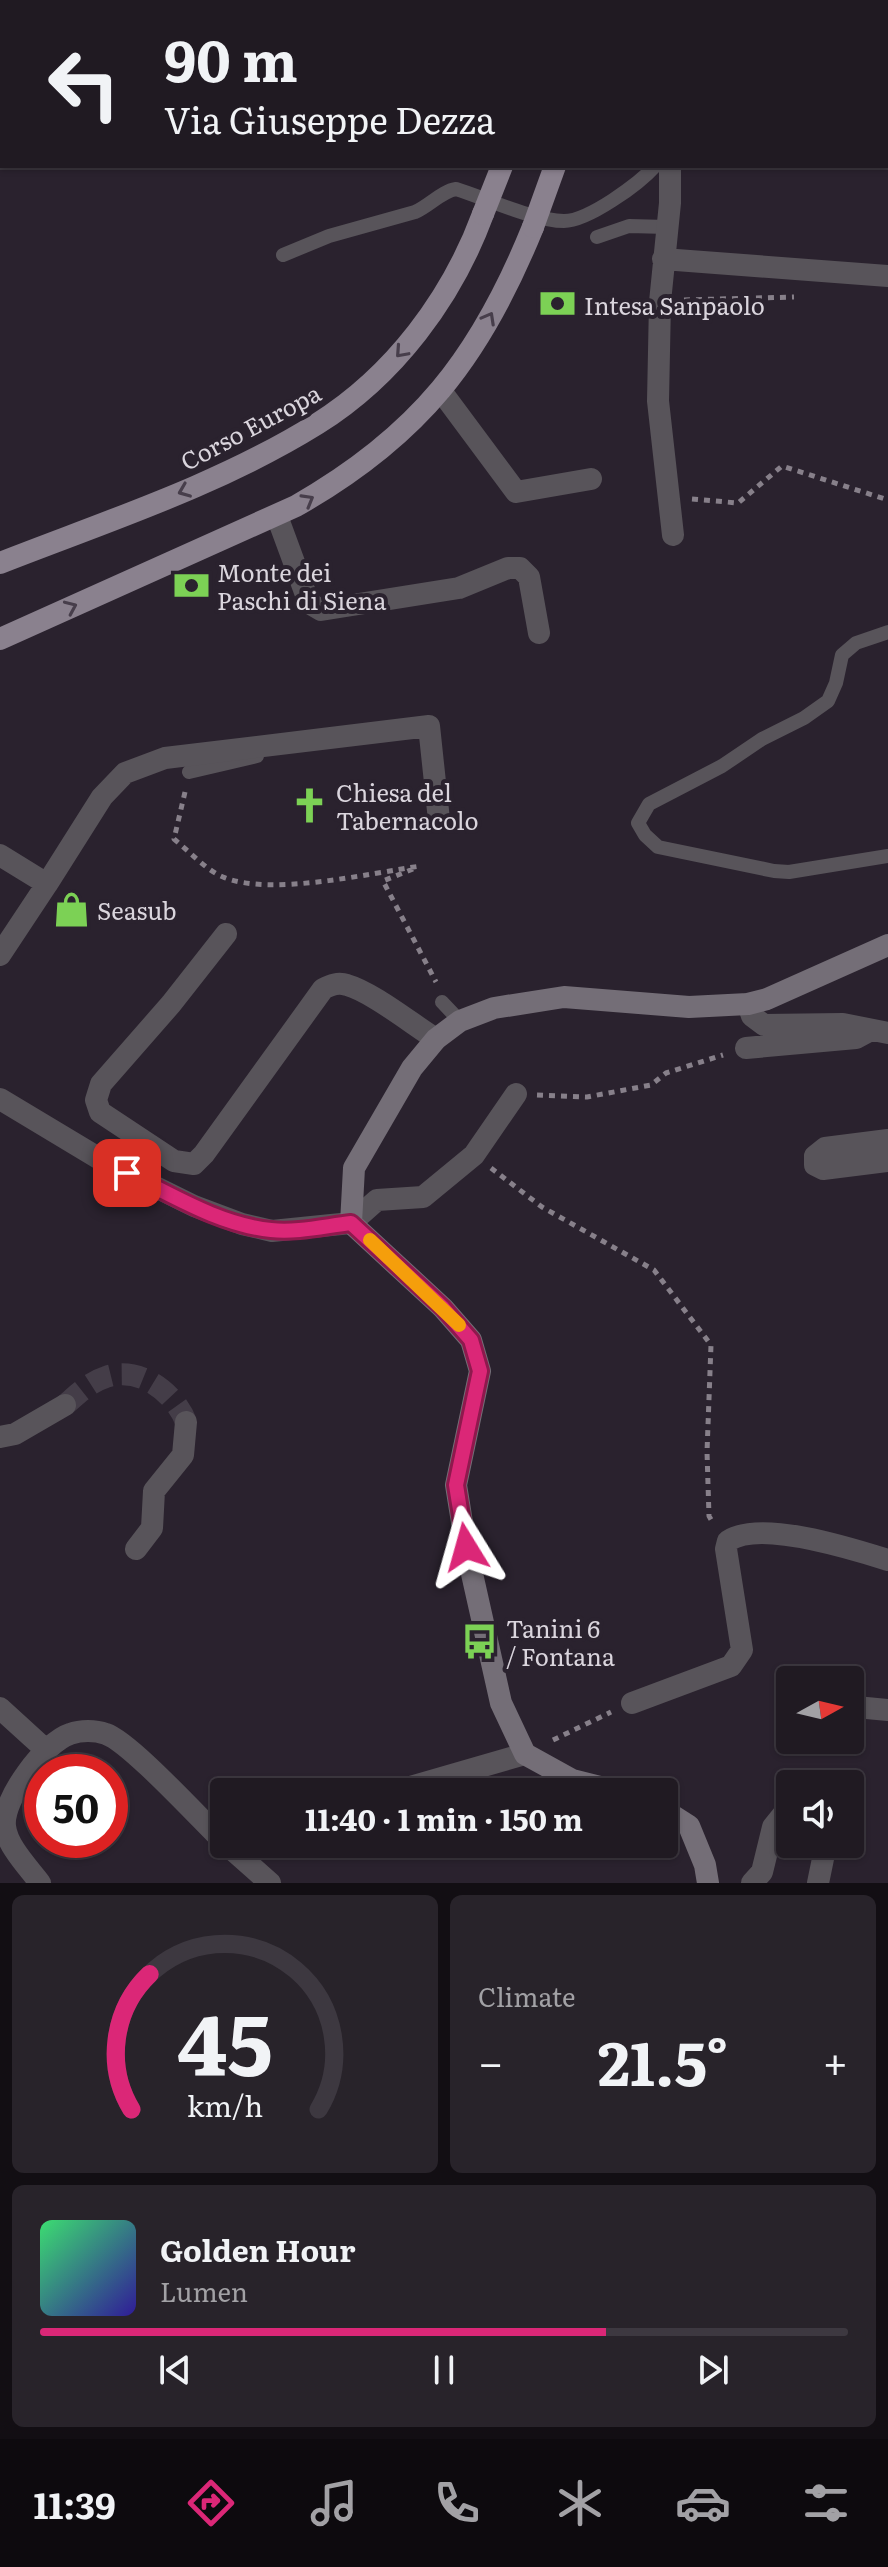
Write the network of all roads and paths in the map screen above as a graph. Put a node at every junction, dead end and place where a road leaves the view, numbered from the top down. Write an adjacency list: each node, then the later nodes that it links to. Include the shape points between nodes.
1 (501, 168): 18 (main road, Corso Europa, one-way to 18, bridge, via 461,265 422,327 382,372 319,423 191,489)
2 (554, 168): 12 (main road, one-way to 2, bridge, via 515,271)
3 (653, 168): 7 (lane, via 625,193 572,220 521,211 456,189 415,212)
4 (670, 168): 5 (street)
5 (667, 227): 6 (lane, via 629,226); 8 (street)
6 (597, 237)
7 (283, 255)
8 (663, 259): 9 (street); 11 (street)
9 (888, 276)
10 (797, 297): 11 (path)
11 (660, 302): 14 (street, via 658,401)
12 (441, 391): 13 (street, via 516,492); 16 (main road, one-way to 12, via 355,469)
13 (591, 479)
14 (670, 497): 15 (path, via 738,503 782,466); 17 (street)
15 (888, 500)
16 (277, 516): 20 (street, via 309,603 321,610 459,588 520,568 529,577); 21 (main road, one-way to 16)
17 (673, 535)
18 (0, 563)
19 (888, 632): 26 (lane, via 856,643 842,655 828,701 649,804 638,823 658,847 774,871)
20 (539, 633)
21 (0, 639)
22 (331, 738): 23 (lane); 24 (street, via 429,726); 27 (street, via 165,758 125,773 102,797)
23 (189, 772): 31 (path, via 174,839 222,877 292,884 421,866 383,881 436,980)
24 (439, 820)
25 (0, 855): 27 (street)
26 (888, 856)
27 (47, 884): 30 (street)
28 (226, 934): 35 (street, via 101,1084 96,1100 100,1112 174,1161 194,1164 204,1154 323,989 332,984 361,991)
29 (888, 945): 32 (main road)
30 (0, 955)
31 (442, 1002): 33 (lane)
32 (748, 1004): 33 (main road, via 689,1007 564,997 494,1008); 34 (street, via 752,1016 764,1025)
33 (460, 1021): 35 (main road)
34 (883, 1028): 36 (street, via 856,1038)
35 (436, 1039): 42 (main road, via 412,1068 354,1168)
36 (746, 1048): 37 (path, via 666,1073 651,1085 587,1097)
37 (516, 1094): 40 (street)
38 (0, 1099): 42 (street, via 105,1162 242,1224 272,1231)
39 (888, 1140): 41 (street, via 825,1148 815,1156 815,1165 823,1169)
40 (474, 1155): 42 (street, via 423,1197 377,1200); 46 (path, via 542,1207 654,1270 711,1345 709,1516)
41 (888, 1161)
42 (351, 1223): 54 (main road, via 471,1340 480,1371 456,1485 501,1703)
43 (65, 1405): 45 (street)
44 (186, 1422): 47 (street, via 183,1455 154,1491 152,1528)
45 (0, 1437)
46 (723, 1536): 48 (street, via 759,1533 822,1540); 49 (street, via 742,1650 731,1666)
47 (136, 1549)
48 (888, 1560)
49 (632, 1703): 57 (path, via 552,1738)
50 (0, 1708): 53 (street)
51 (864, 1708): 52 (street)
52 (888, 1710)
53 (46, 1750): 60 (street, via 69,1734 82,1732 118,1739); 63 (street, via 4,1813 13,1847)
54 (525, 1754): 55 (street); 56 (main road)
55 (442, 1778)
56 (568, 1778)
57 (571, 1778)
58 (678, 1819): 65 (main road, via 689,1826)
59 (776, 1823): 66 (street, via 762,1872)
60 (210, 1828)
61 (242, 1858): 64 (street)
62 (823, 1858): 67 (street)
63 (40, 1883)
64 (270, 1883)
65 (708, 1883)
66 (752, 1883)
67 (818, 1883)

